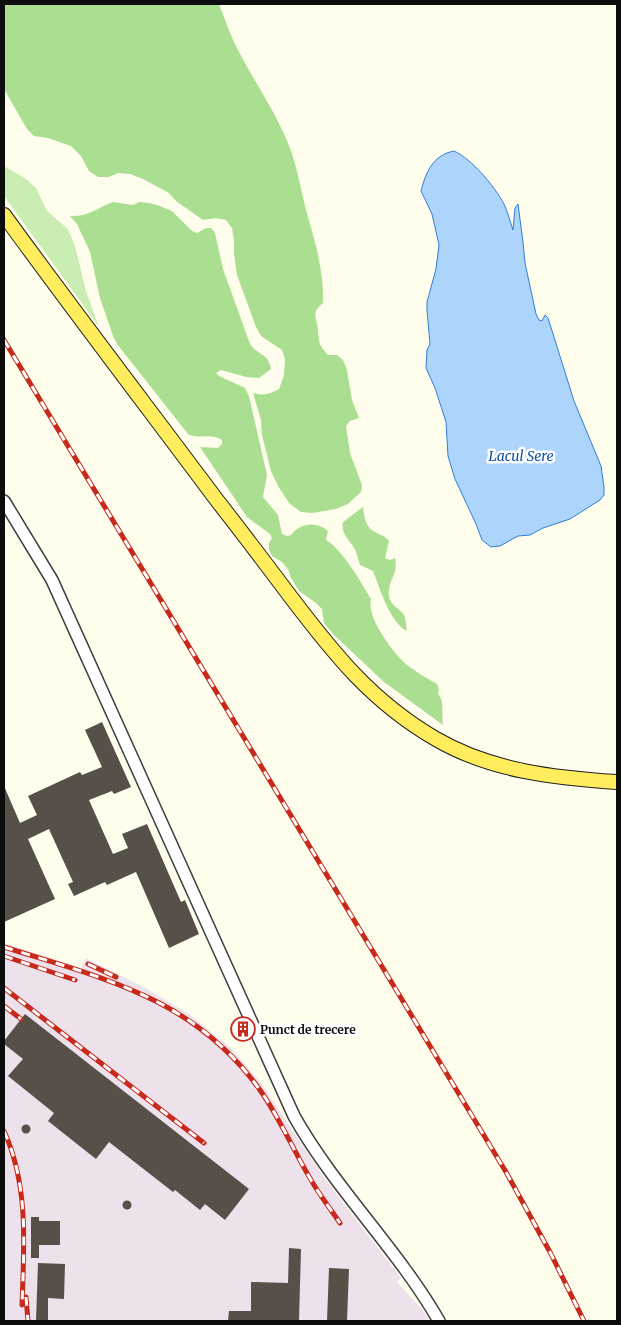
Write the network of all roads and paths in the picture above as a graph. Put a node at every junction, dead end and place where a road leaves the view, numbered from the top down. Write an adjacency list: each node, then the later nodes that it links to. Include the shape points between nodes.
1 (4, 215): 3 (main road, via 254,550 334,653 372,693 437,740 480,760 525,772)
2 (4, 501): 4 (street, via 52,580 294,1116 320,1159 399,1260)
3 (617, 782)
4 (439, 1321)

